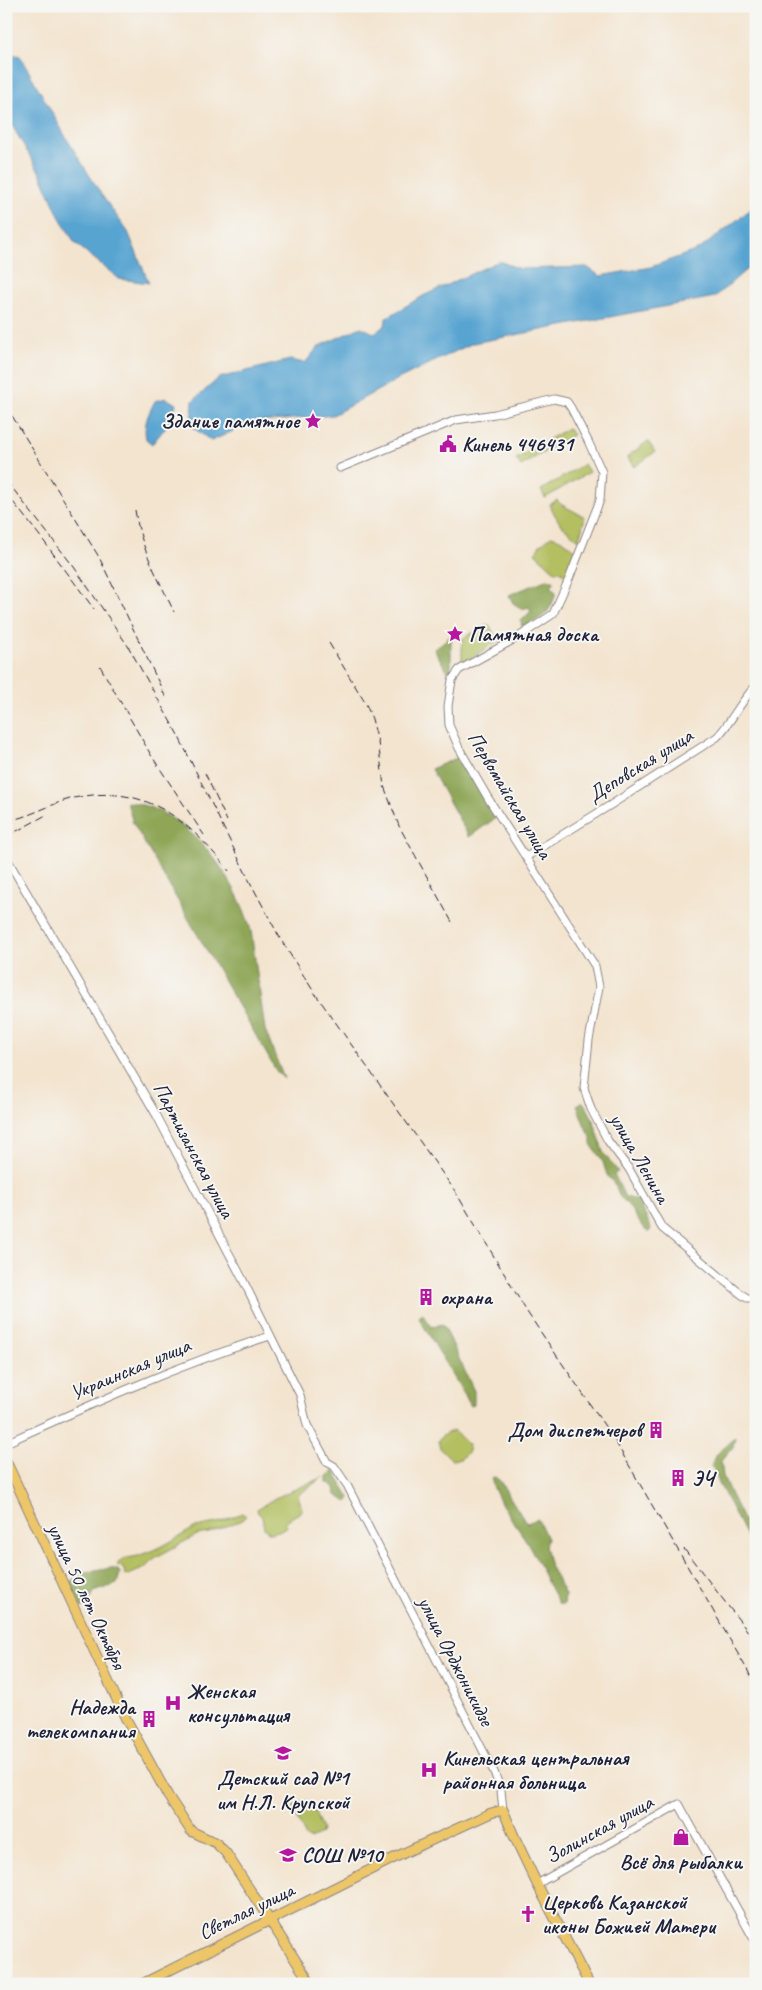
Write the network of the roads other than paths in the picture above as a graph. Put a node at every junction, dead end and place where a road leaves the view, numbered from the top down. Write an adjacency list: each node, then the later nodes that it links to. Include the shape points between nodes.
1 (340, 468): 4 (street, Первомайская улица, via 456,420 554,399 566,402 571,408 602,472 600,500 552,614 459,670 450,689 450,725 459,748)
2 (756, 686): 4 (street, Деповская улица, via 717,737)
3 (6, 857): 7 (street, Партизанская улица, via 157,1116)
4 (526, 857): 5 (street, Первомайская улица, via 594,966)
5 (599, 987): 6 (street, улица Ленина, via 584,1088 591,1109 662,1228 741,1294)
6 (756, 1298)
7 (270, 1336): 8 (street, Украинская улица, via 205,1356); 10 (street, Партизанская улица, via 300,1395 307,1425 327,1462)
8 (6, 1442)
9 (6, 1462): 13 (main road, улица 50 лет Октября, via 125,1717 168,1796 191,1830 222,1847)
10 (334, 1466): 11 (street, улица Орджоникидзе, via 347,1485 494,1772)
11 (504, 1810): 12 (main road, улица Орджоникидзе); 13 (main road, Светлая улица, via 406,1852)
12 (537, 1884): 14 (street, Золинская улица, via 679,1804); 17 (main road, улица Орджоникидзе)
13 (270, 1919): 15 (main road, Светлая улица); 16 (main road, улица 50 лет Октября)
14 (756, 1942)
15 (142, 1984)
16 (311, 1984)
17 (589, 1984)

